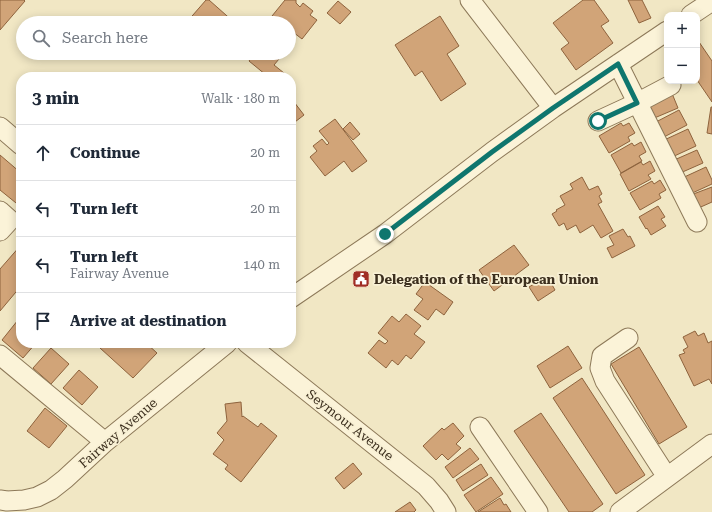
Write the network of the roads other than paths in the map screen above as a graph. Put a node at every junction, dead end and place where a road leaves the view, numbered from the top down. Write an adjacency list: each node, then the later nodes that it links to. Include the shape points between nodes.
1 (471, 1): 8 (street)
2 (711, 4): 3 (street)
3 (696, 12)
4 (664, 33): 5 (street)
5 (618, 64): 7 (street); 8 (street)
6 (671, 85): 7 (street)
7 (637, 103): 9 (street); 13 (street)
8 (553, 108): 15 (street, via 385,234)
9 (598, 121)
10 (0, 128): 11 (street)
11 (16, 142)
12 (0, 211): 14 (street, via 10,220)
13 (697, 222)
14 (0, 231)
15 (296, 295)
16 (628, 338): 23 (street, via 602,356 600,368 605,381)
17 (221, 348): 21 (street, Fairway Avenue)
18 (253, 348): 25 (street, Seymour Avenue, via 426,486)
19 (0, 355): 21 (street)
20 (480, 427): 26 (street)
21 (105, 442): 24 (street, Fairway Avenue, via 51,490 24,500)
22 (712, 444): 23 (street)
23 (667, 477): 27 (street)
24 (0, 500)
25 (446, 512)
26 (538, 512)
27 (620, 512)

